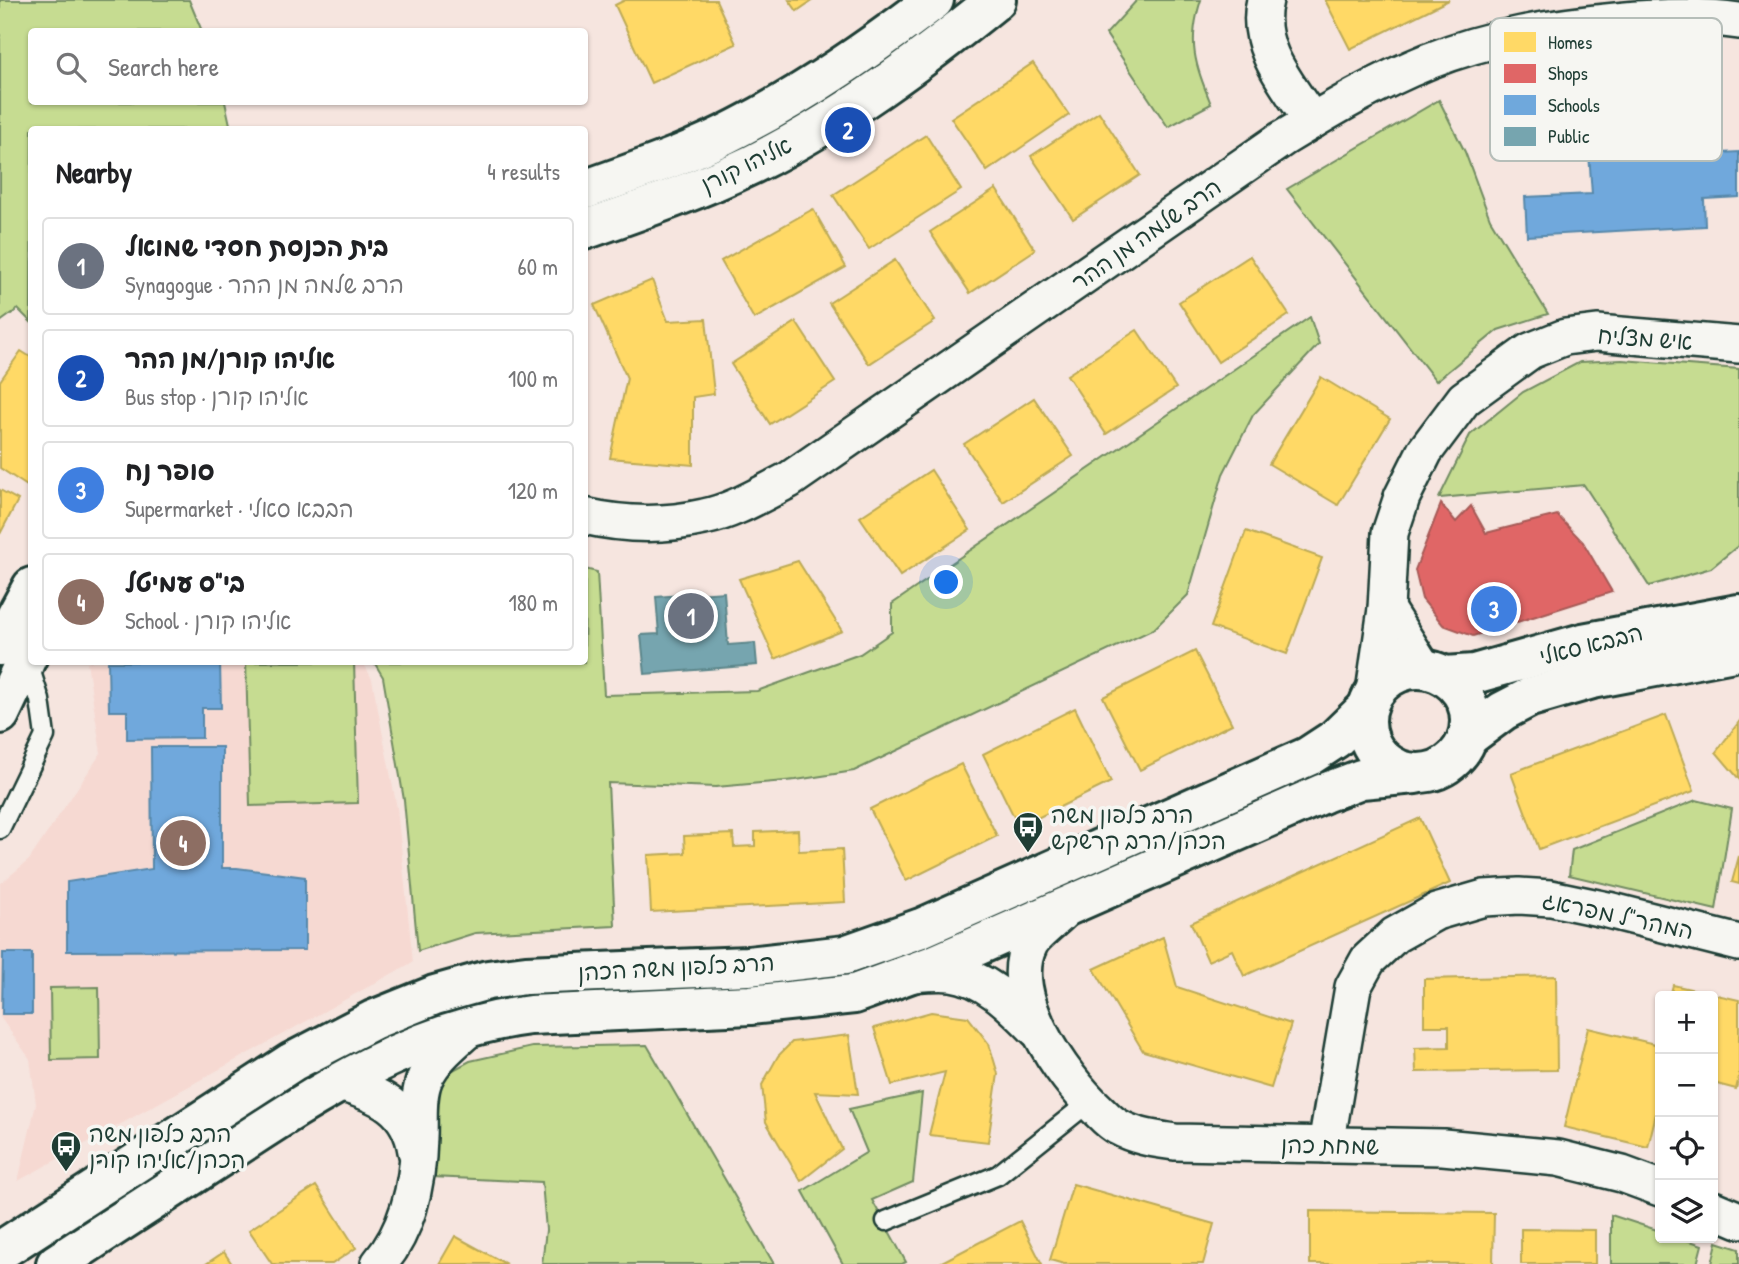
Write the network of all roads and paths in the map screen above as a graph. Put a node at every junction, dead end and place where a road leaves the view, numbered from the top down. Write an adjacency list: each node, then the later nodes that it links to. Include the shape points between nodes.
1 (934, 0): 6 (street, אליהו קורן, via 880,41 736,130)
2 (996, 0): 7 (street, אליהו קורן, via 902,73 791,143 707,184)
3 (1265, 0): 5 (street, via 1264,41)
4 (1490, 42): 5 (street, הרב שלמה מן ההר, via 1429,61)
5 (1311, 121): 9 (street, הרב שלמה מן ההר, via 789,480 743,504 704,517 613,522)
6 (588, 188)
7 (588, 229)
8 (1739, 345): 11 (street, איש מצליח, via 1597,333 1565,337 1530,351 1496,374 1464,399 1425,451 1402,497 1390,533)
9 (588, 517)
10 (28, 594): 13 (street)
11 (1385, 609): 17 (street); 18 (street, איש מצליח)
12 (1739, 614): 17 (street, הבבא סאלי, via 1584,643 1474,674)
13 (0, 646)
14 (1739, 651): 20 (street, הבבא סאלי, via 1592,679 1530,697)
15 (28, 655): 19 (street)
16 (33, 665): 22 (lane, via 45,736)
17 (1434, 673): 18 (street, via 1409,670 1396,674 1384,681); 20 (street, via 1458,687 1467,702 1471,719)
18 (1371, 700): 21 (street, via 1365,724 1368,739 1386,764); 36 (street, הרב כלפון משה הכהן, via 1335,739 1308,756 921,928 845,955 748,965 526,975 435,995 373,1020 292,1062)
19 (0, 714)
20 (1468, 737): 21 (street, via 1447,765)
21 (1415, 774): 23 (street, הרב כלפון משה הכהן, via 1361,779 1324,793)
22 (0, 829)
23 (1069, 905): 25 (street, הרב כלפון משה הכהן); 27 (street, via 1030,944 1023,973)
24 (1739, 943): 30 (street, המהר"ל מפראג, via 1551,898 1484,898 1436,912 1395,934 1368,960 1353,987)
25 (913, 974): 26 (street, הרב כלפון משה הכהן, via 854,993 803,1000 530,1015); 27 (street, via 952,973 973,980 1000,993)
26 (473, 1025): 28 (street, הרב כלפון משה הכהן, via 390,1056); 31 (street, via 438,1058 425,1078)
27 (1041, 1035): 29 (street, שמחת כהן, via 1062,1072)
28 (340, 1083): 31 (street, via 370,1092 393,1106 413,1131); 37 (street, הרב כלפון משה הכהן)
29 (1089, 1102): 30 (street, שמחת כהן, via 1115,1126 1143,1138); 35 (lane, via 998,1175)
30 (1326, 1145): 32 (street, שמחת כהן, via 1443,1147 1558,1158)
31 (419, 1165): 38 (street, via 401,1228)
32 (1655, 1186)
33 (1718, 1211): 34 (street)
34 (1739, 1220)
35 (886, 1221)
36 (0, 1251)
37 (56, 1264)
38 (379, 1264)

